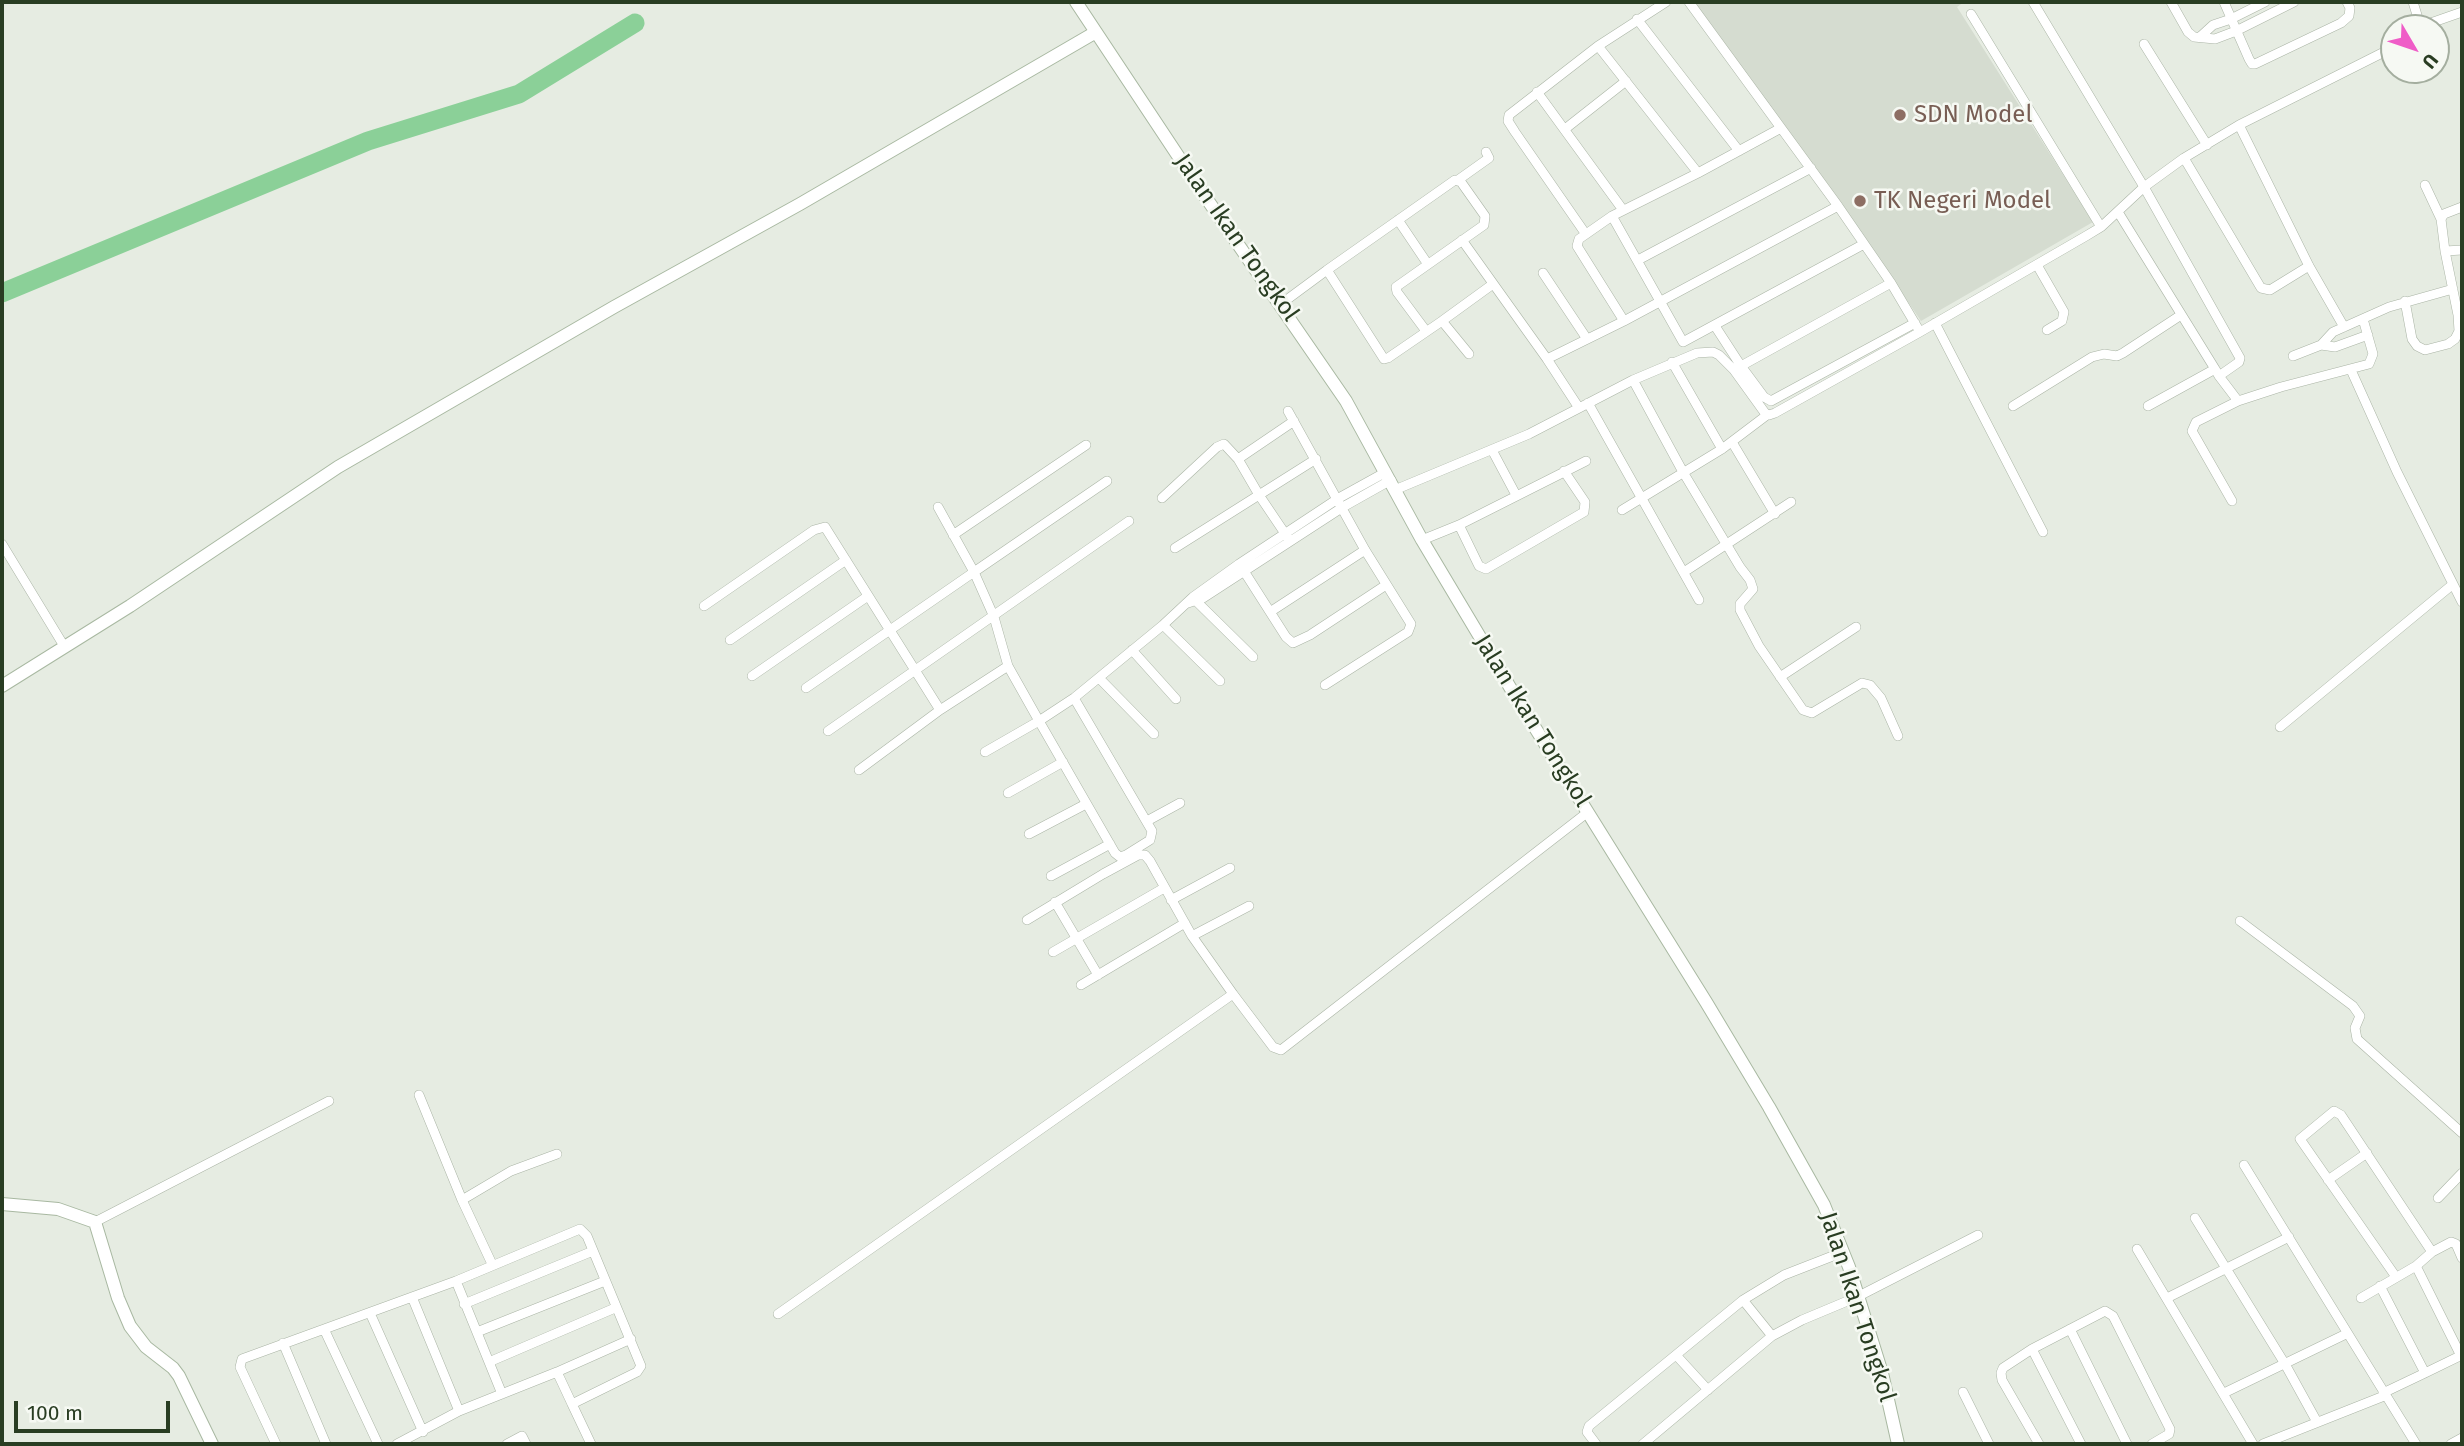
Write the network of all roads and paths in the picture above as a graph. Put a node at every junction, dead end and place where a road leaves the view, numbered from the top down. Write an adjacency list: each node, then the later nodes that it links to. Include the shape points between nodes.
1 (1076, 2): 14 (main road, Jalan Ikan Tongkol)
2 (1666, 2): 11 (street)
3 (1689, 2): 22 (street)
4 (2033, 2): 32 (street)
5 (2171, 2): 15 (street, via 2188,32)
6 (2224, 2): 12 (street)
7 (2265, 2): 12 (street)
8 (2294, 2): 13 (street)
9 (2347, 2): 13 (street, via 2349,16 2341,23 2255,64)
10 (1971, 14): 40 (street)
11 (1637, 19): 17 (street); 25 (street)
12 (2231, 19): 13 (street); 15 (street, via 2213,25)
13 (2236, 31): 15 (street, via 2215,39)
14 (1096, 32): 57 (main road, Jalan Ikan Tongkol); 135 (main road, via 338,467)
15 (2201, 36)
16 (2144, 44): 24 (street)
17 (1598, 46): 19 (street); 20 (street)
18 (2380, 54): 21 (street)
19 (1626, 81): 23 (street); 29 (street)
20 (1537, 92): 23 (street); 41 (street, via 1510,113 1508,121)
21 (2239, 125): 24 (street); 49 (street)
22 (1781, 128): 25 (street); 28 (street)
23 (1565, 129): 35 (street)
24 (2207, 145): 27 (street)
25 (1739, 151): 29 (street)
26 (1486, 152): 30 (street, via 1489,158)
27 (2183, 158): 32 (street); 49 (street, via 2261,288 2270,290)
28 (1811, 168): 33 (street); 46 (street)
29 (1698, 173): 35 (street)
30 (1458, 180): 38 (street); 42 (street, via 1486,220)
31 (2425, 185): 39 (street)
32 (2144, 187): 36 (street); 78 (street, via 2240,359)
33 (1838, 206): 43 (street); 55 (street)
34 (2462, 207): 39 (street)
35 (1623, 210): 37 (street)
36 (2118, 212): 40 (street); 58 (street)
37 (1612, 216): 41 (street); 46 (street)
38 (1398, 219): 47 (street); 50 (street)
39 (2441, 219): 45 (street)
40 (2101, 227): 48 (street)
41 (1585, 233): 61 (street, via 1577,246)
42 (1462, 240): 47 (street); 53 (street)
43 (1864, 244): 52 (street); 64 (street)
44 (2462, 250): 45 (street)
45 (2445, 251): 54 (street)
46 (1637, 260): 55 (street)
47 (1427, 263): 67 (street, via 1396,289)
48 (2037, 265): 63 (street); 66 (street, via 2064,312 2062,321)
49 (2308, 266): 65 (street)
50 (1326, 270): 57 (street); 67 (street, via 1381,357 1388,358)
51 (1543, 273): 70 (street)
52 (1891, 283): 62 (street); 76 (street)
53 (1493, 284): 60 (street); 74 (street)
54 (2453, 289): 56 (street); 56 (street, via 2459,331 2448,344 2425,350 2412,339)
55 (1661, 301): 61 (street); 64 (street, via 1683,342)
56 (2405, 301): 59 (street)
57 (1281, 304): 96 (main road, Jalan Ikan Tongkol, via 1346,401)
58 (2181, 315): 78 (street); 82 (street, via 2123,353 2092,358)
59 (2363, 319): 65 (street); 69 (street)
60 (1442, 321): 67 (street); 72 (street)
61 (1624, 321): 70 (street)
62 (1915, 323): 68 (street); 76 (street, via 1771,401)
63 (1935, 323): 68 (street); 110 (street)
64 (1715, 326): 76 (street)
65 (2344, 327): 71 (street)
66 (2047, 330)
67 (1426, 331)
68 (1920, 332): 85 (street)
69 (2368, 335): 71 (street, via 2335,347); 77 (street, via 2371,362)
70 (1587, 339): 74 (street)
71 (2321, 345): 73 (street)
72 (1469, 354)
73 (2293, 356)
74 (1547, 359): 81 (street)
75 (1672, 362): 79 (street); 85 (street, via 1706,352 1719,355); 89 (street)
76 (1741, 366)
77 (2351, 370): 80 (street); 123 (street)
78 (2217, 373): 80 (street); 83 (street)
79 (1633, 380): 81 (street); 95 (street)
80 (2238, 401): 102 (street, via 2206,415 2192,431)
81 (1583, 405): 90 (street); 100 (street)
82 (2013, 406)
83 (2148, 406)
84 (1288, 411): 86 (street)
85 (1766, 415): 87 (street)
86 (1294, 421): 91 (street); 92 (street)
87 (1732, 442): 89 (street); 107 (street)
88 (1086, 444): 111 (street)
89 (1722, 449): 95 (street)
90 (1492, 450): 96 (street); 99 (street)
91 (1238, 459): 98 (street); 101 (street, via 1227,445 1220,444)
92 (1316, 459): 98 (street); 104 (street)
93 (1586, 461): 94 (street)
94 (1564, 471): 99 (street); 109 (street, via 1585,502 1584,512 1486,569 1479,566)
95 (1683, 472): 100 (street); 115 (street)
96 (1391, 480): 104 (street); 113 (main road, Jalan Ikan Tongkol)
97 (1107, 481): 120 (street)
98 (1259, 495): 112 (street); 116 (street)
99 (1516, 495): 109 (street)
100 (1642, 497): 106 (street); 121 (street)
101 (1162, 498)
102 (2232, 501)
103 (1791, 502): 107 (street)
104 (1341, 503): 112 (street); 117 (street)
105 (938, 507): 111 (street)
106 (1622, 510)
107 (1775, 514): 115 (street)
108 (1129, 522): 130 (street)
109 (1459, 525): 113 (street)
110 (2043, 532)
111 (953, 535): 120 (street)
112 (1288, 538): 119 (street)
113 (1422, 540): 161 (main road, Jalan Ikan Tongkol)
114 (2, 544): 135 (street)
115 (1726, 545): 121 (street); 141 (street, via 1753,589 1740,610)
116 (1175, 548)
117 (1365, 550): 122 (street); 129 (street)
118 (846, 560): 124 (street); 128 (street, via 825,527 818,527); 134 (street)
119 (1242, 568): 126 (street); 129 (street)
120 (974, 572): 130 (street); 133 (street)
121 (1684, 572): 125 (street)
122 (1386, 585): 129 (street, via 1297,643 1286,637); 145 (street, via 1411,629)
123 (2452, 585): 127 (street); 151 (street)
124 (868, 596): 133 (street); 140 (street)
125 (1699, 600)
126 (1192, 601): 131 (street); 137 (street)
127 (2462, 602)
128 (704, 606)
129 (1269, 612)
130 (994, 617): 138 (street); 139 (street)
131 (1163, 625): 136 (street); 143 (street)
132 (1856, 627): 141 (street)
133 (890, 632): 139 (street); 146 (street)
134 (730, 640)
135 (64, 646): 144 (main road)
136 (1132, 650): 142 (street); 148 (street)
137 (1253, 657)
138 (1008, 666): 149 (street); 150 (street)
139 (915, 670): 149 (street); 152 (street)
140 (752, 676)
141 (1780, 677): 154 (street, via 1808,713 1862,683 1870,685)
142 (1099, 678): 147 (street); 153 (street)
143 (1220, 681)
144 (2, 685)
145 (1325, 685)
146 (806, 688)
147 (1074, 698): 150 (street); 162 (street)
148 (1176, 699)
149 (940, 710): 157 (street)
150 (1039, 721): 155 (street); 156 (street)
151 (2280, 727)
152 (828, 731)
153 (1154, 734)
154 (1898, 736)
155 (985, 752)
156 (1063, 762): 158 (street); 160 (street)
157 (859, 770)
158 (1008, 793)
159 (1180, 803): 162 (street)
160 (1086, 804): 163 (street); 164 (street)
161 (1588, 812): 179 (street, via 1282,1050 1273,1047); 197 (main road, Jalan Ikan Tongkol, via 1769,1107 1824,1205)
162 (1147, 821): 164 (street, via 1152,836 1141,847 1120,856)
163 (1030, 834)
164 (1110, 844): 166 (street)
165 (1230, 868): 168 (street)
166 (1051, 876)
167 (1164, 888): 168 (street); 169 (street, via 1142,854); 175 (street)
168 (1171, 900): 173 (street)
169 (1055, 902): 171 (street); 175 (street)
170 (1249, 906): 174 (street)
171 (1027, 920)
172 (2240, 921): 182 (street, via 2353,1006 2360,1016 2357,1039)
173 (1185, 923): 174 (street); 177 (street)
174 (1192, 936): 179 (street)
175 (1076, 939): 176 (street); 177 (street)
176 (1053, 952)
177 (1098, 975): 178 (street)
178 (1081, 985)
179 (1233, 994): 215 (street)
180 (419, 1095): 189 (street)
181 (329, 1101): 192 (street)
182 (2462, 1133)
183 (2367, 1153): 187 (street); 187 (street, via 2342,1115 2334,1111 2300,1139); 198 (street)
184 (557, 1154): 189 (street, via 511,1171)
185 (2244, 1165): 194 (street)
186 (2462, 1173): 188 (street)
187 (2328, 1180): 203 (street)
188 (2438, 1198)
189 (461, 1200): 200 (street)
190 (2, 1204): 192 (main road, via 58,1209)
191 (2195, 1218): 202 (street)
192 (95, 1222): 240 (main road, via 130,1326 146,1348 179,1376)
193 (1978, 1235): 208 (street)
194 (2289, 1237): 202 (street); 219 (street)
195 (2137, 1249): 209 (street)
196 (593, 1251): 200 (street, via 580,1229); 205 (street); 212 (street)
197 (1843, 1252): 208 (main road, Jalan Ikan Tongkol); 211 (street, via 1784,1275)
198 (2432, 1252): 199 (street, via 2451,1242); 201 (street)
199 (2462, 1258)
200 (492, 1264): 204 (street)
201 (2416, 1266): 203 (street); 225 (street)
202 (2227, 1269): 209 (street); 227 (street)
203 (2396, 1277): 206 (street)
204 (456, 1281): 207 (street); 212 (street)
205 (605, 1281): 213 (street); 218 (street)
206 (2381, 1286): 210 (street); 229 (street)
207 (412, 1297): 214 (street); 236 (street)
208 (1857, 1297): 220 (street); 250 (main road, Jalan Ikan Tongkol, via 1882,1373)
209 (2167, 1298): 232 (street)
210 (2361, 1298)
211 (1743, 1300): 220 (street); 224 (street)
212 (464, 1304): 218 (street)
213 (615, 1308): 221 (street); 226 (street)
214 (370, 1312): 216 (street); 238 (street)
215 (778, 1314)
216 (324, 1328): 222 (street); 243 (street)
217 (2070, 1329): 223 (street); 254 (street); 255 (street, via 2105,1311 2113,1317 2169,1429 2169,1434)
218 (477, 1332): 226 (street)
219 (2346, 1334): 227 (street); 234 (street)
220 (1772, 1336): 230 (street)
221 (631, 1339): 228 (street); 235 (street, via 640,1362 638,1370)
222 (282, 1343): 241 (street, via 244,1357 240,1364); 242 (street)
223 (2032, 1349): 252 (street, via 2001,1373); 253 (street)
224 (1676, 1355): 230 (street); 248 (street, via 1589,1426 1587,1432)
225 (2462, 1355): 229 (street)
226 (489, 1362): 233 (street)
227 (2285, 1364): 232 (street); 237 (street)
228 (557, 1372): 233 (street); 235 (street)
229 (2425, 1373): 234 (street)
230 (1708, 1390): 249 (street)
231 (1963, 1392): 251 (street)
232 (2224, 1393): 256 (street)
233 (502, 1394): 236 (street)
234 (2384, 1395): 237 (street); 258 (street)
235 (572, 1404): 247 (street)
236 (459, 1411): 238 (street)
237 (2317, 1423): 257 (street)
238 (423, 1432): 244 (street)
239 (2462, 1438): 259 (street)
240 (212, 1444)
241 (276, 1444)
242 (326, 1444)
243 (378, 1444)
244 (397, 1444)
245 (507, 1444): 246 (street, via 522,1436)
246 (526, 1444)
247 (591, 1444)
248 (1596, 1444)
249 (1643, 1444)
250 (1898, 1444)
251 (1989, 1444)
252 (2039, 1444)
253 (2081, 1444)
254 (2127, 1444)
255 (2152, 1444)
256 (2253, 1444)
257 (2263, 1444)
258 (2416, 1444)
259 (2451, 1444)

